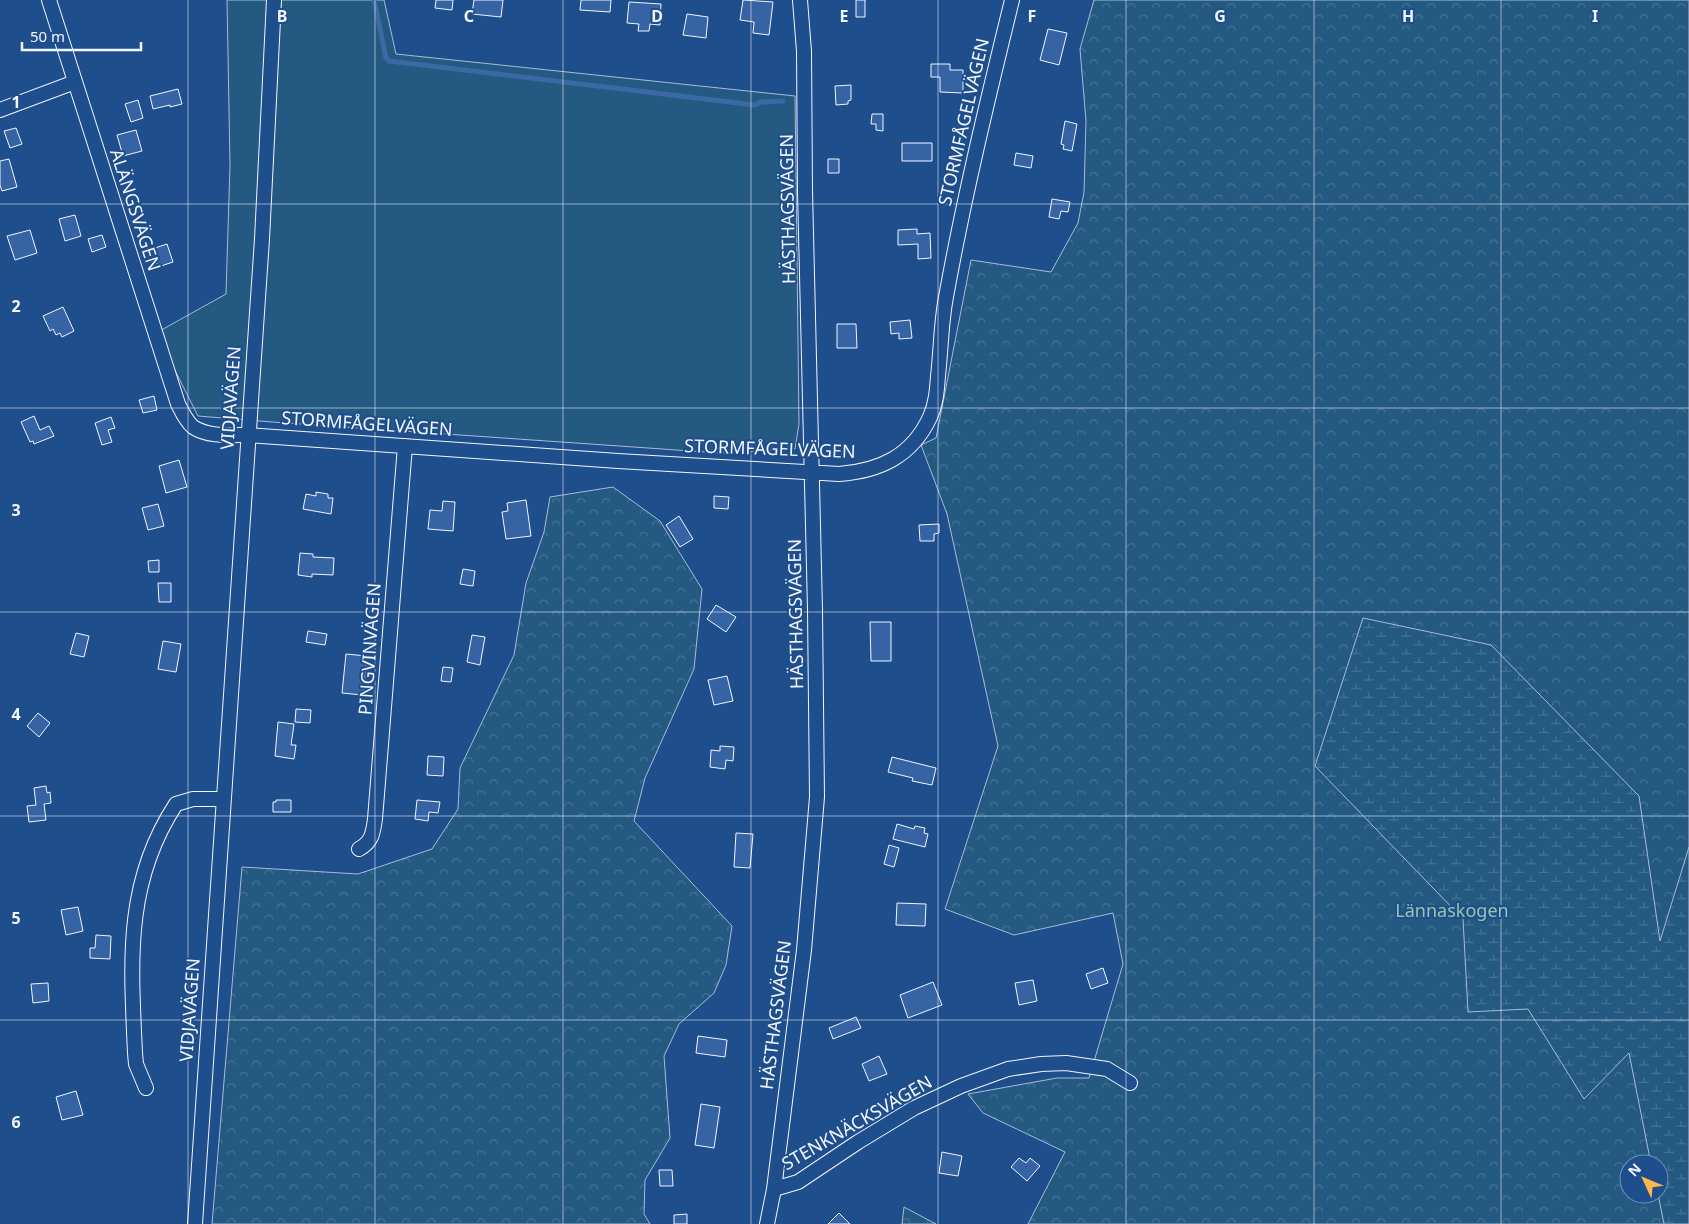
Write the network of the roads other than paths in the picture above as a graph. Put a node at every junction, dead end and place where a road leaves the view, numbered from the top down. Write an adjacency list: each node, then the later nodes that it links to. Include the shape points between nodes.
1 (49, 0): 5 (street, ALÄNGSVÄGEN)
2 (274, 0): 8 (street, VIDJAVÄGEN, via 262,239)
3 (800, 0): 10 (street, HÄSTHAGSVÄGEN, via 804,51)
4 (1012, 0): 10 (street, STORMFÅGELVÄGEN, via 946,299 936,399 930,416 920,435 891,462 857,473)
5 (75, 82): 6 (street); 7 (street, ALÄNGSVÄGEN, via 178,404)
6 (0, 110)
7 (193, 427): 8 (street, STORMFÅGELVÄGEN, via 220,435)
8 (247, 435): 9 (street, STORMFÅGELVÄGEN); 11 (street, VIDJAVÄGEN)
9 (405, 446): 10 (street, STORMFÅGELVÄGEN); 12 (street, PINGVINVÄGEN, via 375,819 367,844)
10 (812, 473): 15 (street, HÄSTHAGSVÄGEN, via 817,797 804,950)
11 (223, 800): 14 (street, via 193,799 176,804 154,842 139,888 132,981 136,1058); 16 (street, VIDJAVÄGEN)
12 (359, 849)
13 (1130, 1082): 15 (street, STENKNÄCKSVÄGEN, via 1107,1069 1066,1063 1008,1069 914,1108 798,1182)
14 (146, 1088)
15 (774, 1189): 17 (street, HÄSTHAGSVÄGEN)
16 (195, 1224)
17 (766, 1224)

